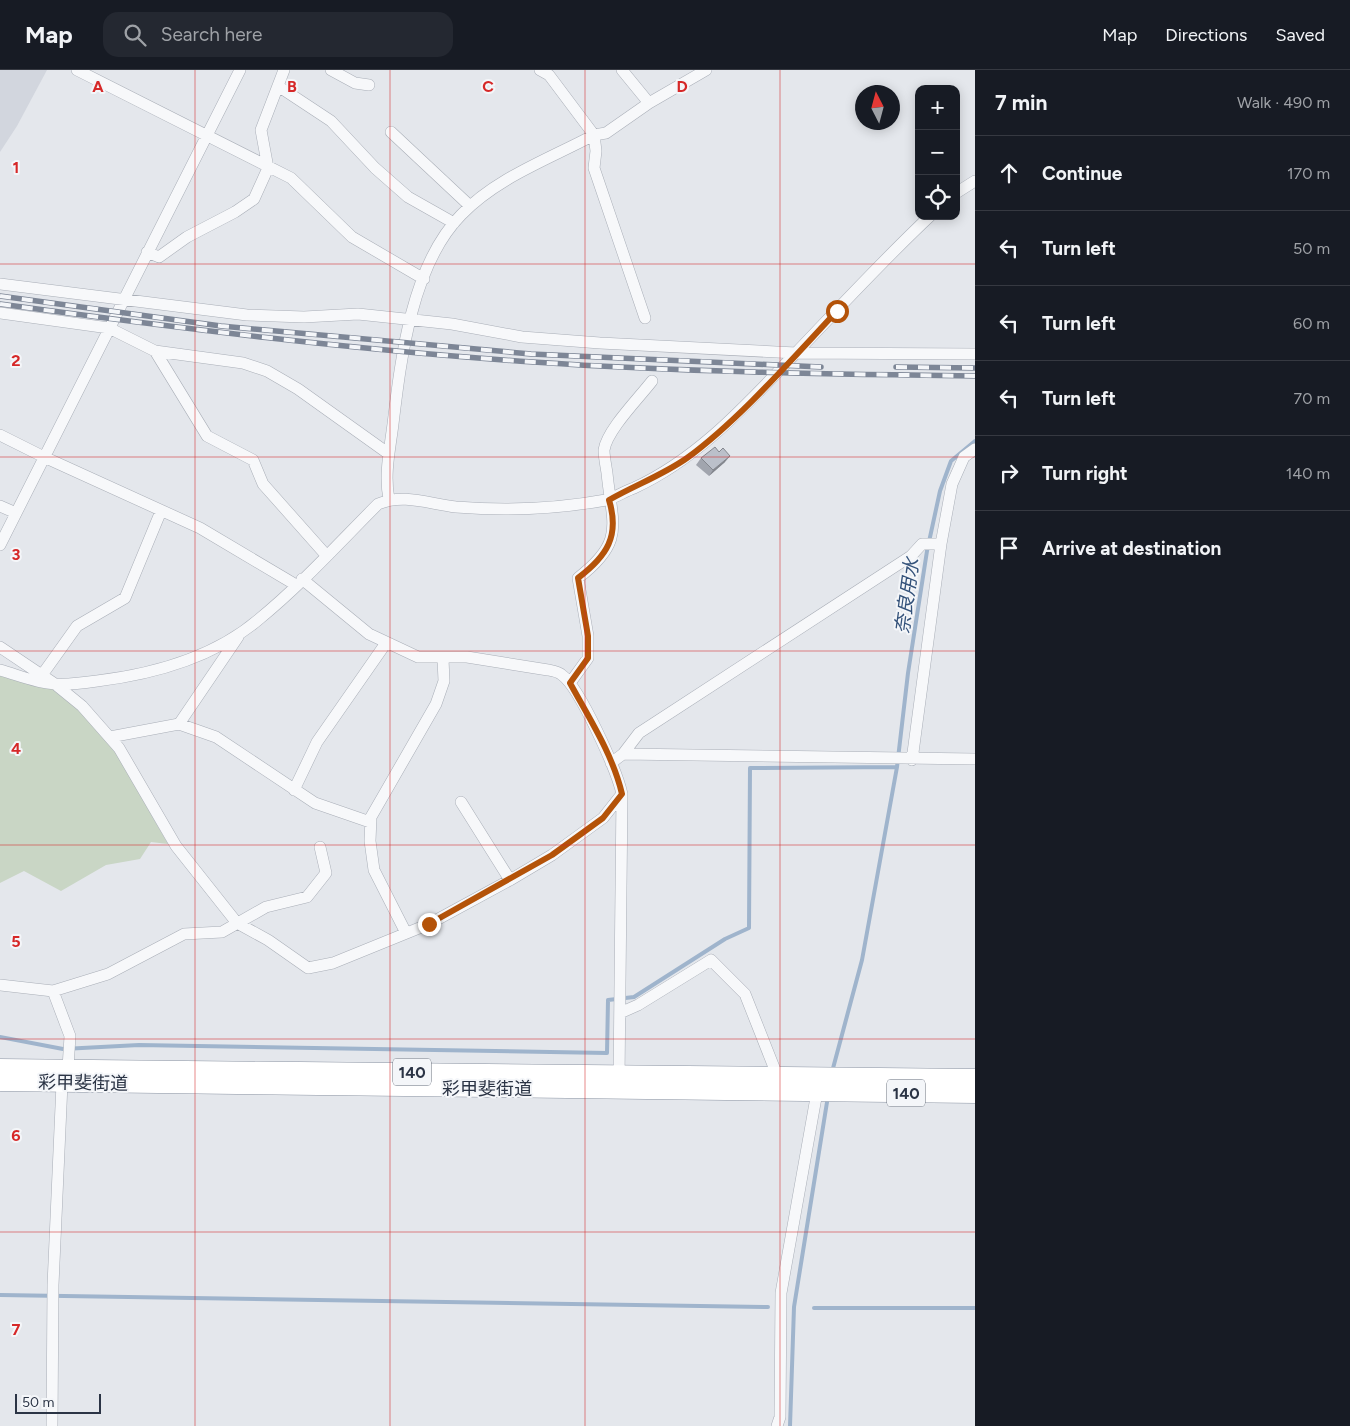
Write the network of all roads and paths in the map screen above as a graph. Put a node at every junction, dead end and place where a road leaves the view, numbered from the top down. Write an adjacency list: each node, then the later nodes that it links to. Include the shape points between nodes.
1 (77, 70): 13 (street)
2 (240, 70): 13 (street)
3 (284, 70): 9 (street)
4 (331, 70): 8 (street, via 355,83)
5 (540, 70): 12 (street, via 549,75)
6 (622, 70): 10 (street)
7 (706, 70): 10 (street)
8 (369, 85)
9 (278, 86): 14 (street, via 261,130); 19 (street, via 331,121 375,168 408,197)
10 (649, 103): 12 (street, via 606,134)
11 (391, 132): 17 (street)
12 (594, 135): 17 (street, via 493,188); 25 (street, via 594,168)
13 (205, 136): 14 (street); 20 (street)
14 (268, 168): 20 (street, via 254,199 159,257); 21 (street, via 291,178 352,237)
15 (975, 180): 16 (street)
16 (960, 190)
17 (470, 206): 19 (street)
18 (926, 220): 29 (street)
19 (454, 223): 21 (street, via 438,246)
20 (147, 252): 23 (street)
21 (424, 278): 26 (street)
22 (0, 284): 23 (street)
23 (123, 300): 26 (street, via 248,315 304,317 358,314); 27 (street)
24 (0, 313): 27 (street)
25 (645, 318)
26 (411, 319): 29 (street, via 522,337); 34 (street, via 398,382)
27 (109, 328): 28 (street); 35 (street)
28 (155, 351): 34 (street, via 220,358 267,371 327,407); 43 (street, via 206,436 253,460 264,484)
29 (796, 353): 30 (street); 37 (street, via 719,431 686,458)
30 (975, 354)
31 (652, 382): 37 (street, via 611,433 604,450)
32 (0, 434): 35 (street)
33 (975, 449): 41 (street, via 964,457 955,473)
34 (389, 454): 36 (street, via 386,484)
35 (44, 457): 39 (street); 40 (street)
36 (389, 499): 37 (street, via 516,509); 43 (street, via 378,504)
37 (609, 500): 51 (street, via 614,513 608,549 578,578 588,636 588,658)
38 (0, 506): 40 (street)
39 (161, 511): 44 (street, via 200,528); 50 (street, via 125,598 77,626)
40 (16, 513): 42 (street)
41 (938, 544): 55 (street, via 922,544 911,556 639,733); 57 (street)
42 (0, 545)
43 (326, 555): 44 (street)
44 (299, 582): 45 (street); 46 (street)
45 (240, 633): 52 (street, via 193,658 162,669 120,678); 53 (street)
46 (386, 643): 48 (street, via 418,657); 59 (street, via 317,742)
47 (0, 647): 50 (street)
48 (444, 659): 51 (street, via 467,657 548,670 561,673); 62 (street, via 444,680 436,704)
49 (0, 670): 52 (street)
50 (42, 675): 52 (street)
51 (570, 683): 58 (street)
52 (56, 684): 54 (street, via 82,706)
53 (179, 724): 54 (street); 59 (street, via 216,737)
54 (110, 737): 65 (street, via 176,846)
55 (622, 754): 57 (street); 58 (street)
56 (975, 759): 57 (street)
57 (912, 760)
58 (611, 763): 60 (street)
59 (294, 790): 62 (street, via 315,803)
60 (622, 794): 64 (street, via 603,818); 69 (street)
61 (461, 802): 64 (street)
62 (370, 822): 66 (street, via 374,870)
63 (320, 846): 65 (street, via 326,873 307,897 266,907)
64 (510, 880): 66 (street)
65 (237, 923): 66 (street, via 308,968 334,963); 68 (street, via 222,932 184,934 108,974)
66 (406, 933)
67 (0, 985): 68 (street)
68 (53, 991): 72 (street, via 70,1036)
69 (620, 1010): 71 (street, via 638,1005 710,960 745,994); 75 (street)
70 (0, 1068): 72 (highway, 彩甲斐街道 / 140)
71 (777, 1075): 75 (highway, 彩甲斐街道 / 140); 76 (highway, 彩甲斐街道 / 140)
72 (65, 1076): 74 (highway, 彩甲斐街道 / 140); 75 (highway, 彩甲斐街道 / 140); 78 (street, via 53,1288)
73 (975, 1078): 76 (highway, 彩甲斐街道 / 140)
74 (0, 1082)
75 (619, 1082): 76 (highway, 彩甲斐街道 / 140)
76 (827, 1086): 77 (highway, 彩甲斐街道 / 140); 79 (street, via 781,1293 780,1417)
77 (975, 1094)
78 (52, 1426)
79 (777, 1426)

